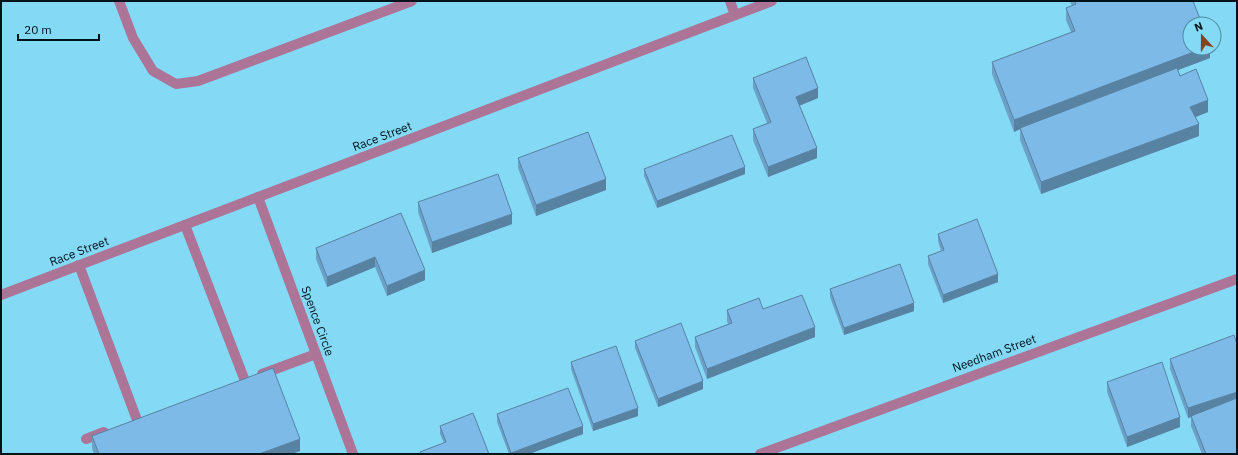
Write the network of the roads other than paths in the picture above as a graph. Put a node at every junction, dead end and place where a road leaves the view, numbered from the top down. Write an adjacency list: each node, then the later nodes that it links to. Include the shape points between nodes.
1 (119, 1): 2 (street, via 133,38 153,71 176,84 198,82)
2 (412, 1)
3 (730, 1): 5 (street)
4 (772, 1): 5 (street, Race Street)
5 (735, 15): 6 (street, Race Street)
6 (258, 197): 7 (street, Race Street); 11 (street, Spence Circle)
7 (184, 225): 8 (street, Race Street); 11 (street, via 242,382)
8 (79, 265): 10 (street, Race Street); 12 (street)
9 (1237, 279): 16 (street, Needham Street)
10 (1, 295)
11 (316, 354): 15 (street, Spence Circle)
12 (137, 420)
13 (115, 428): 14 (street)
14 (86, 439)
15 (353, 454)
16 (760, 454)

